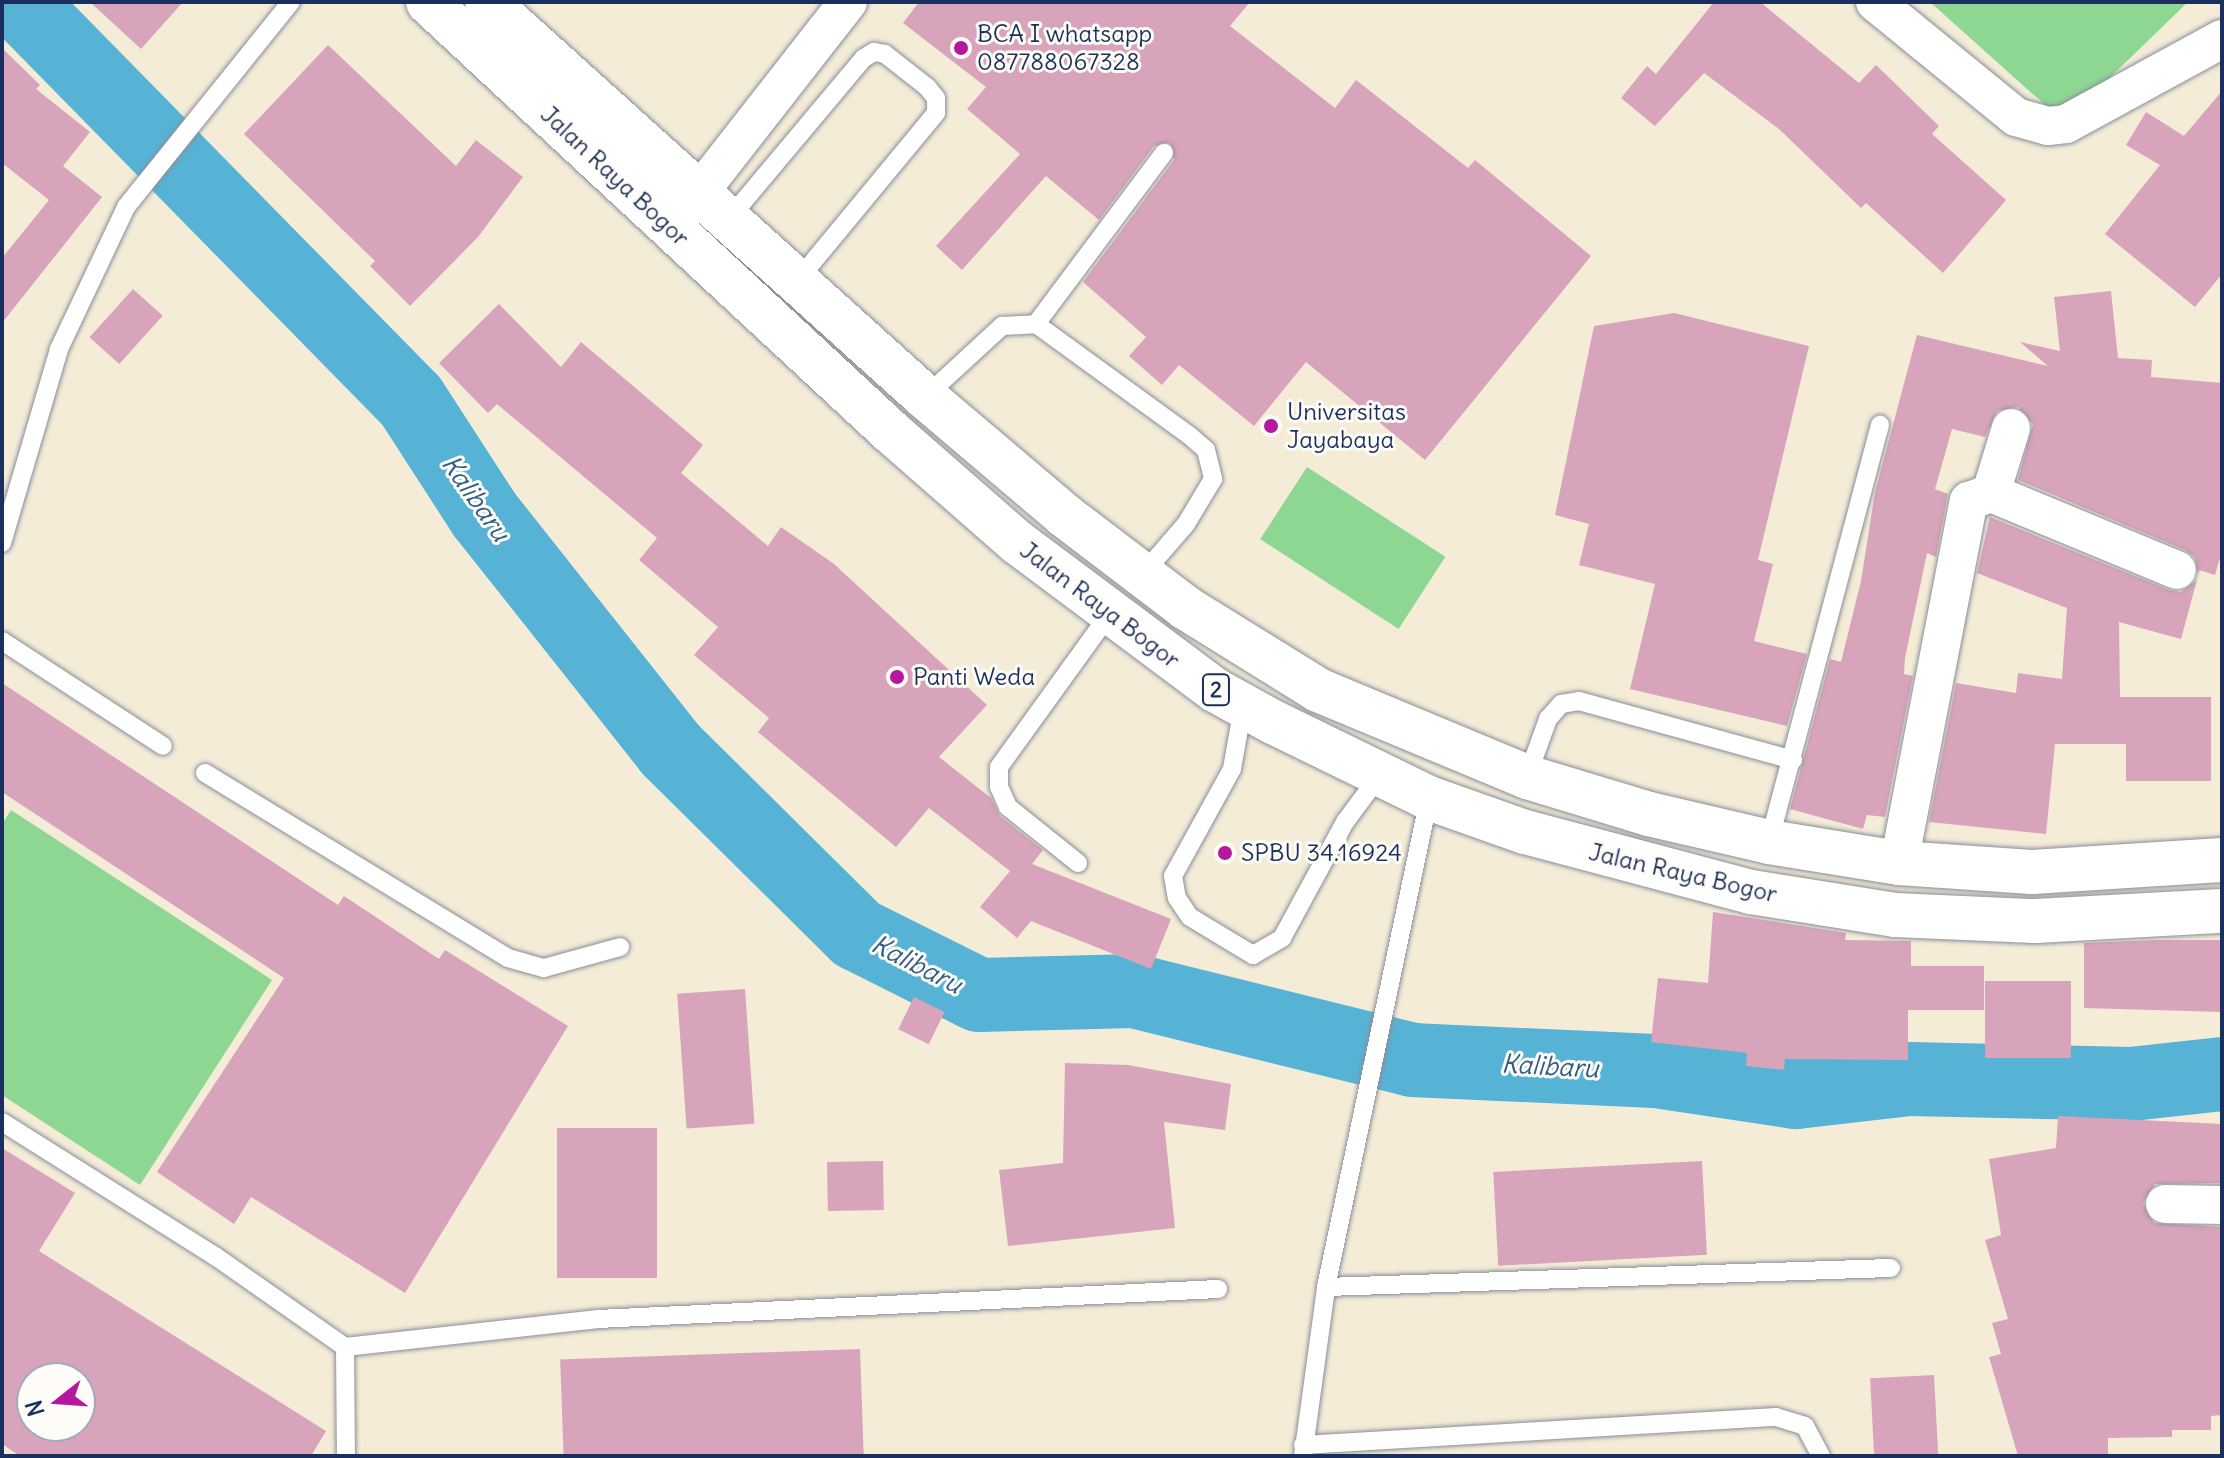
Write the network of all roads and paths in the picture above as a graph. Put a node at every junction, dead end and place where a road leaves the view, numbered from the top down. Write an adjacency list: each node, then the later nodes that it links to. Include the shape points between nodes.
1 (291, 2): 16 (lane, via 126,207 59,349)
2 (428, 2): 5 (highway, Jalan Raya Bogor / 2)
3 (848, 2): 8 (street)
4 (1875, 2): 6 (street, via 2016,117 2048,126 2066,124)
5 (493, 16): 8 (highway, Jalan Raya Bogor / 2); 9 (highway, Jalan Raya Bogor / 2)
6 (2222, 39)
7 (1164, 153): 11 (lane)
8 (712, 207): 9 (street); 10 (highway, Jalan Raya Bogor / 2); 10 (lane, via 874,52 885,54 927,87 936,98 936,113)
9 (671, 229): 19 (highway, Jalan Raya Bogor / 2, via 1017,542)
10 (796, 282): 12 (highway, Jalan Raya Bogor / 2)
11 (1036, 324): 12 (lane, via 1002,326); 18 (lane, via 1190,436 1211,460 1213,479)
12 (925, 397): 18 (highway, Jalan Raya Bogor / 2)
13 (1880, 425): 24 (lane)
14 (2011, 428): 15 (street)
15 (1991, 493): 17 (street); 32 (street, via 1975,495 1965,507)
16 (2, 543)
17 (2177, 570)
18 (1141, 576): 23 (highway, Jalan Raya Bogor / 2, via 1267,661)
19 (1110, 613): 21 (highway, Jalan Raya Bogor / 2); 31 (lane, via 999,767 999,787 1008,807)
20 (2, 641): 22 (lane)
21 (1243, 705): 26 (highway, Jalan Raya Bogor / 2); 26 (lane, via 1232,769 1173,876 1177,898 1190,917 1253,955 1282,938 1345,822)
22 (163, 746)
23 (1447, 747): 27 (highway, Jalan Raya Bogor / 2); 28 (highway)
24 (1793, 760): 27 (lane, via 1579,701 1561,704 1548,719); 29 (lane)
25 (205, 773): 34 (lane, via 508,958 544,968)
26 (1380, 775): 28 (highway, Jalan Raya Bogor / 2)
27 (1527, 777): 29 (highway, Jalan Raya Bogor / 2, via 1649,814)
28 (1429, 798): 33 (highway, Jalan Raya Bogor / 2, via 1631,864 1751,892 1895,915 2035,921); 39 (lane)
29 (1769, 842): 32 (highway, Jalan Raya Bogor / 2)
30 (2222, 860): 32 (highway, Jalan Raya Bogor / 2, via 2032,872)
31 (1078, 863)
32 (1899, 863)
33 (2222, 911)
34 (620, 947)
35 (2, 1122): 41 (lane, via 215,1256)
36 (2165, 1204): 37 (street)
37 (2222, 1205)
38 (1891, 1268): 39 (lane)
39 (1326, 1287): 42 (lane)
40 (1218, 1289): 41 (lane, via 598,1319)
41 (345, 1347): 43 (lane)
42 (1303, 1451): 44 (lane, via 1776,1417 1805,1426)
43 (346, 1456)
44 (1821, 1456)

